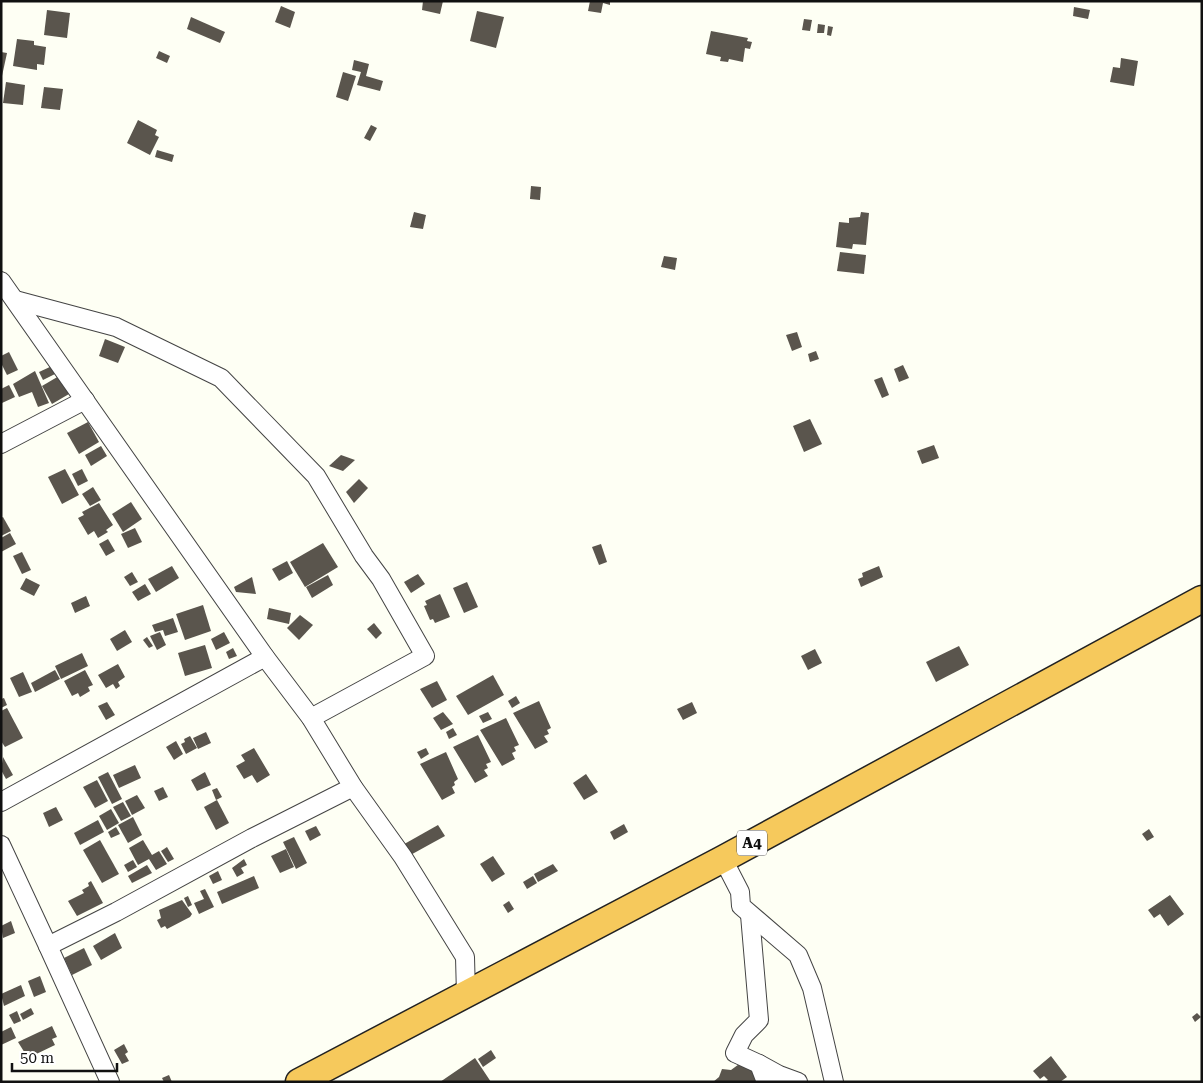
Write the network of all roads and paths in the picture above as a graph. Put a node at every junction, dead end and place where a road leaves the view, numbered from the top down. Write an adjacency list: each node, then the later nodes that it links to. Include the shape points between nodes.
1 (1, 281): 2 (street)
2 (15, 300): 3 (street); 7 (street, via 116,327 221,378 316,476 425,656)
3 (85, 400): 4 (street); 6 (street)
4 (1, 444)
5 (1202, 599): 11 (highway, A4)
6 (265, 657): 7 (street); 9 (street)
7 (311, 718): 8 (street)
8 (353, 787): 13 (street); 14 (street, via 403,857 465,957)
9 (1, 802)
10 (1, 845): 13 (street)
11 (723, 859): 12 (street, via 740,892 741,906); 14 (highway, A4)
12 (750, 916): 15 (street, via 759,1020 744,1035 735,1052); 20 (street, via 798,955 812,988)
13 (48, 946): 16 (street)
14 (466, 995): 17 (highway, A4)
15 (759, 1064): 18 (street); 19 (street)
16 (110, 1082)
17 (299, 1082)
18 (766, 1082)
19 (798, 1082)
20 (834, 1082)

